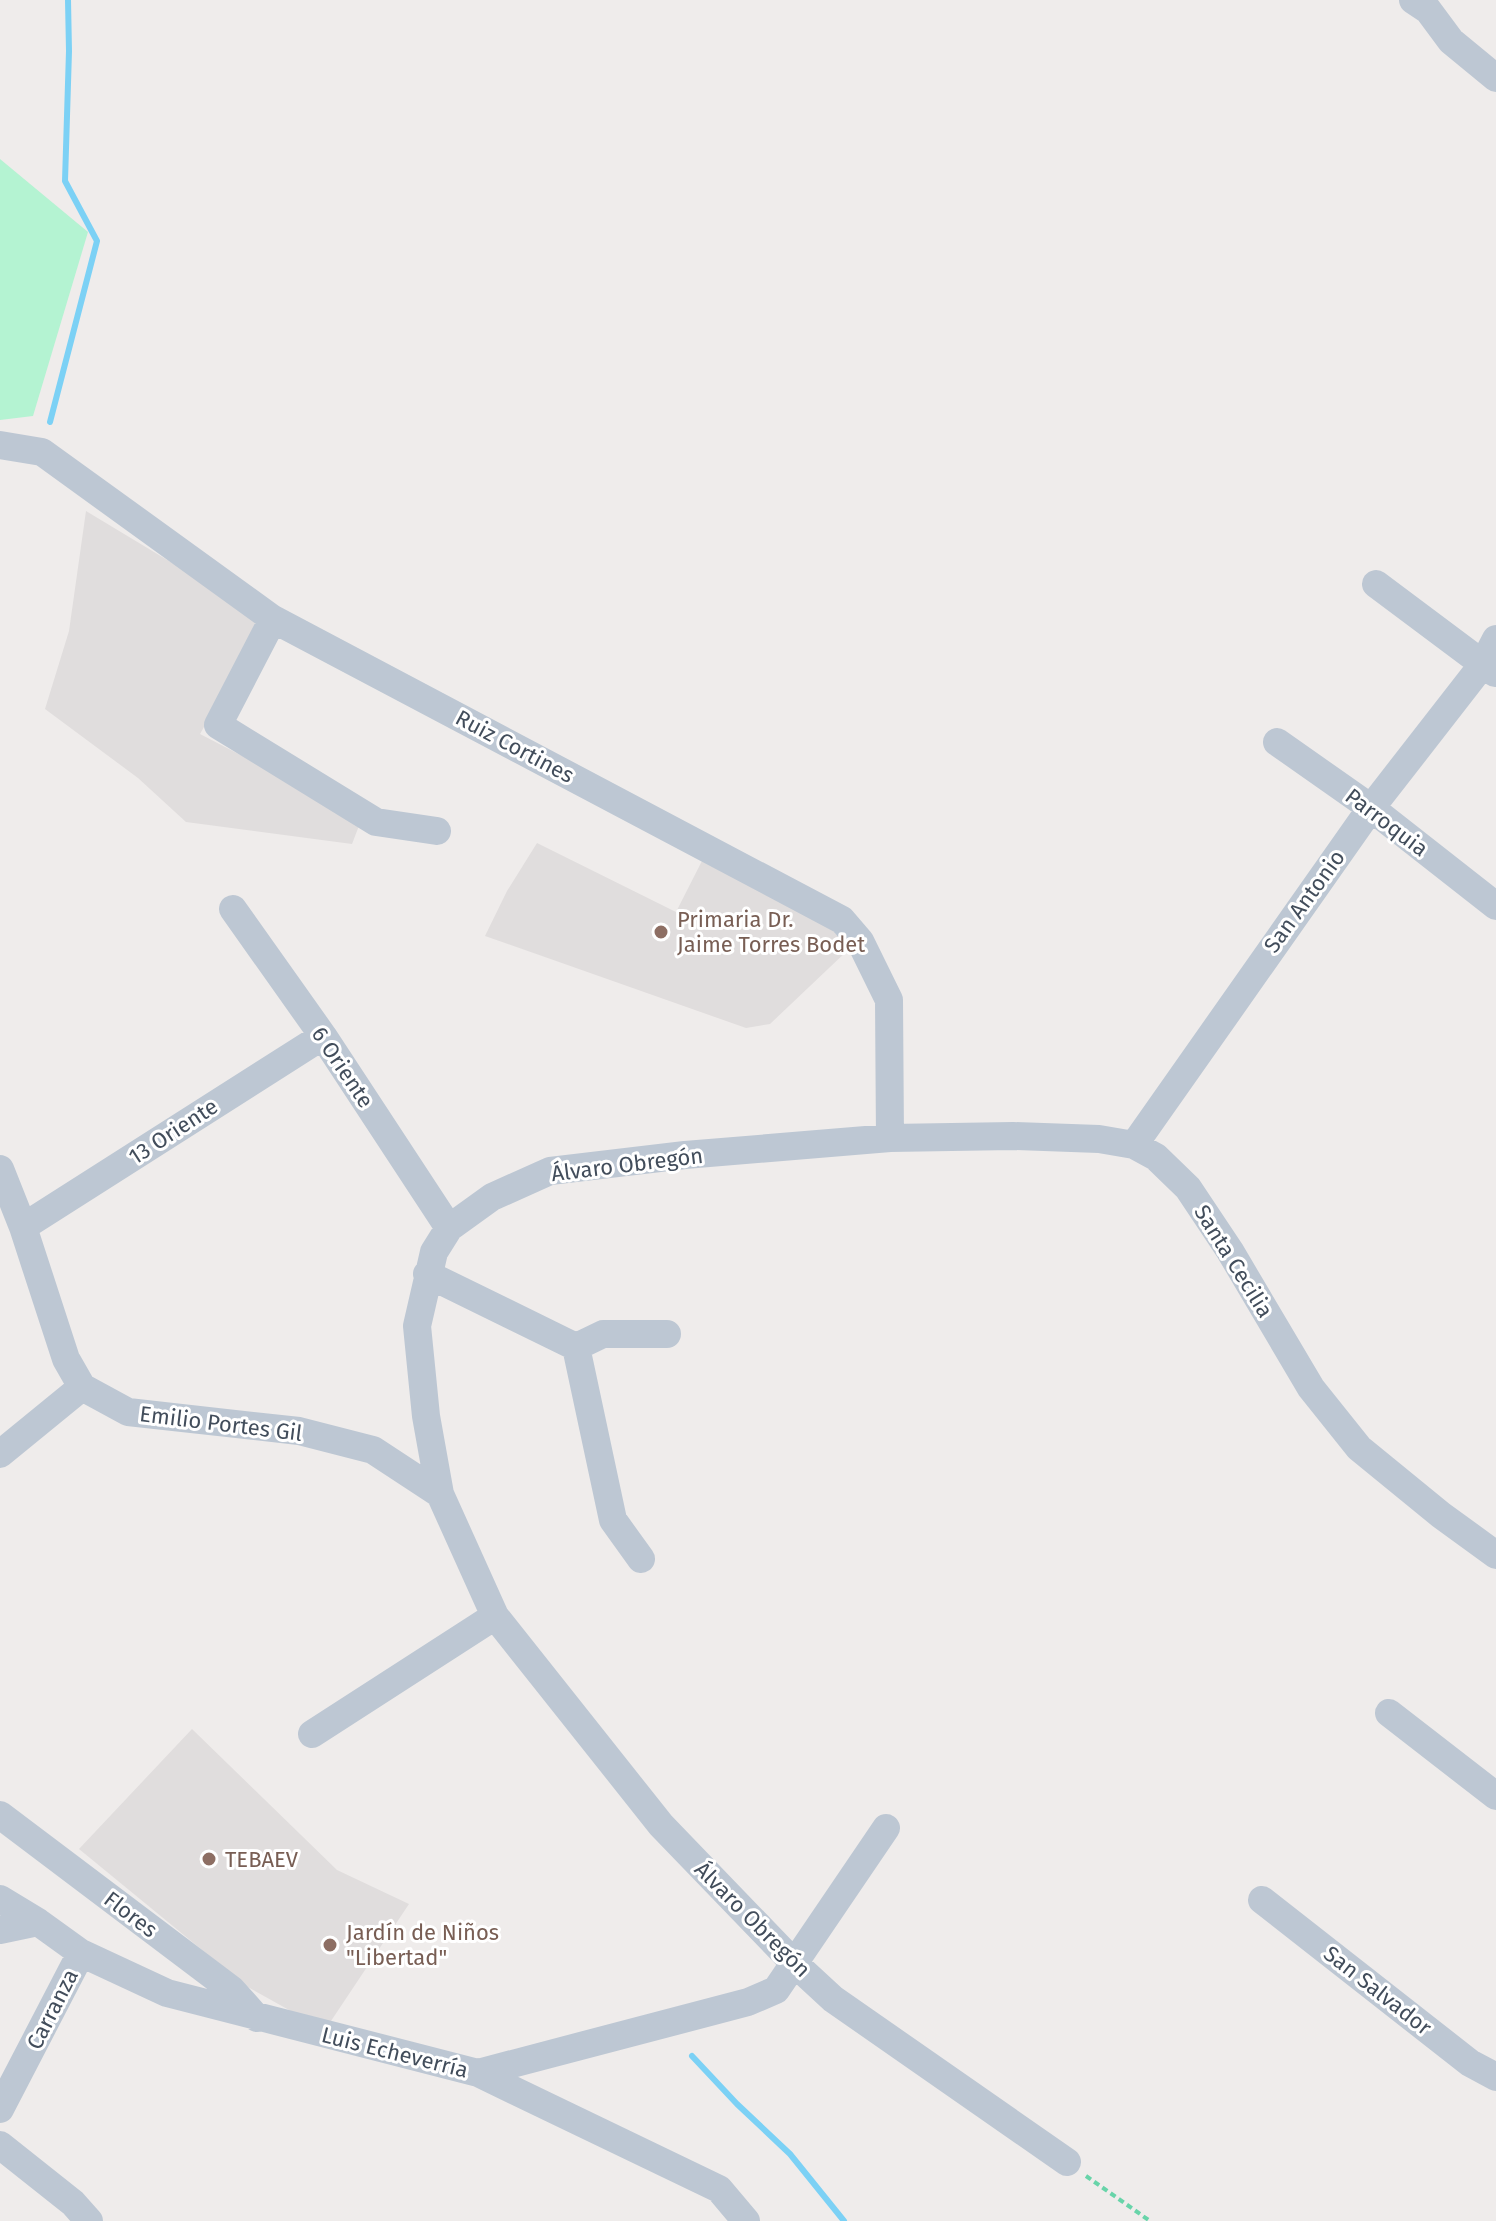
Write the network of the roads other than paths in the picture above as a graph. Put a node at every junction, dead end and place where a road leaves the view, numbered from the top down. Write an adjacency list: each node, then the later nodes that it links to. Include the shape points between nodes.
1 (1413, 0): 2 (street)
2 (1496, 78)
3 (0, 445): 5 (street, Ruiz Cortines, via 42,452)
4 (1376, 584): 6 (street)
5 (273, 619): 9 (street, via 218,725 369,832); 13 (street, Ruiz Cortines, via 842,920 860,941 889,1000)
6 (1492, 659): 8 (street, San Antonio)
7 (1277, 742): 8 (street, Parroquia)
8 (1371, 808): 10 (street, Parroquia); 14 (street, San Antonio)
9 (437, 831)
10 (1496, 906)
11 (233, 909): 12 (street, 6 Oriente)
12 (323, 1036): 16 (street, 13 Oriente); 17 (street, 6 Oriente)
13 (890, 1138): 14 (street, Santa Cecilia, via 1013,1136); 17 (street, Álvaro Obregón, via 550,1171 492,1197)
14 (1134, 1145): 24 (street, Santa Cecilia, via 1156,1157 1188,1188 1311,1388 1359,1448)
15 (0, 1169): 16 (street)
16 (23, 1227): 21 (street, via 66,1359)
17 (449, 1228): 18 (street, Álvaro Obregón)
18 (427, 1274): 20 (street); 23 (street, Álvaro Obregón, via 417,1326)
19 (667, 1334): 20 (street, via 603,1334)
20 (576, 1347): 25 (street, via 613,1520)
21 (82, 1387): 22 (street); 23 (street, Emilio Portes Gil, via 128,1412 299,1431 373,1450)
22 (4, 1443)
23 (440, 1494): 26 (street, Álvaro Obregón)
24 (1496, 1555)
25 (641, 1559)
26 (495, 1616): 28 (street); 37 (street, Álvaro Obregón, via 661,1825)
27 (1389, 1713): 29 (street)
28 (312, 1734)
29 (1496, 1796)
30 (0, 1815): 38 (street, Flores, via 232,1990)
31 (886, 1828): 37 (street, Luis Echeverría)
32 (0, 1899): 34 (street, Luis Echeverría)
33 (1262, 1900): 40 (street, San Salvador, via 1470,2063)
34 (38, 1922): 35 (street); 36 (street, Luis Echeverría)
35 (0, 1930)
36 (81, 1953): 38 (street, Luis Echeverría, via 167,1993); 41 (street, Carranza)
37 (794, 1963): 39 (street, Luis Echeverría, via 776,1990 748,2002); 43 (street, Álvaro Obregón, via 833,1999)
38 (257, 2018): 39 (street, Luis Echeverría)
39 (478, 2073): 45 (street, via 719,2189)
40 (1496, 2077)
41 (0, 2109)
42 (0, 2145): 44 (street)
43 (1067, 2162)
44 (89, 2221)
45 (746, 2221)

